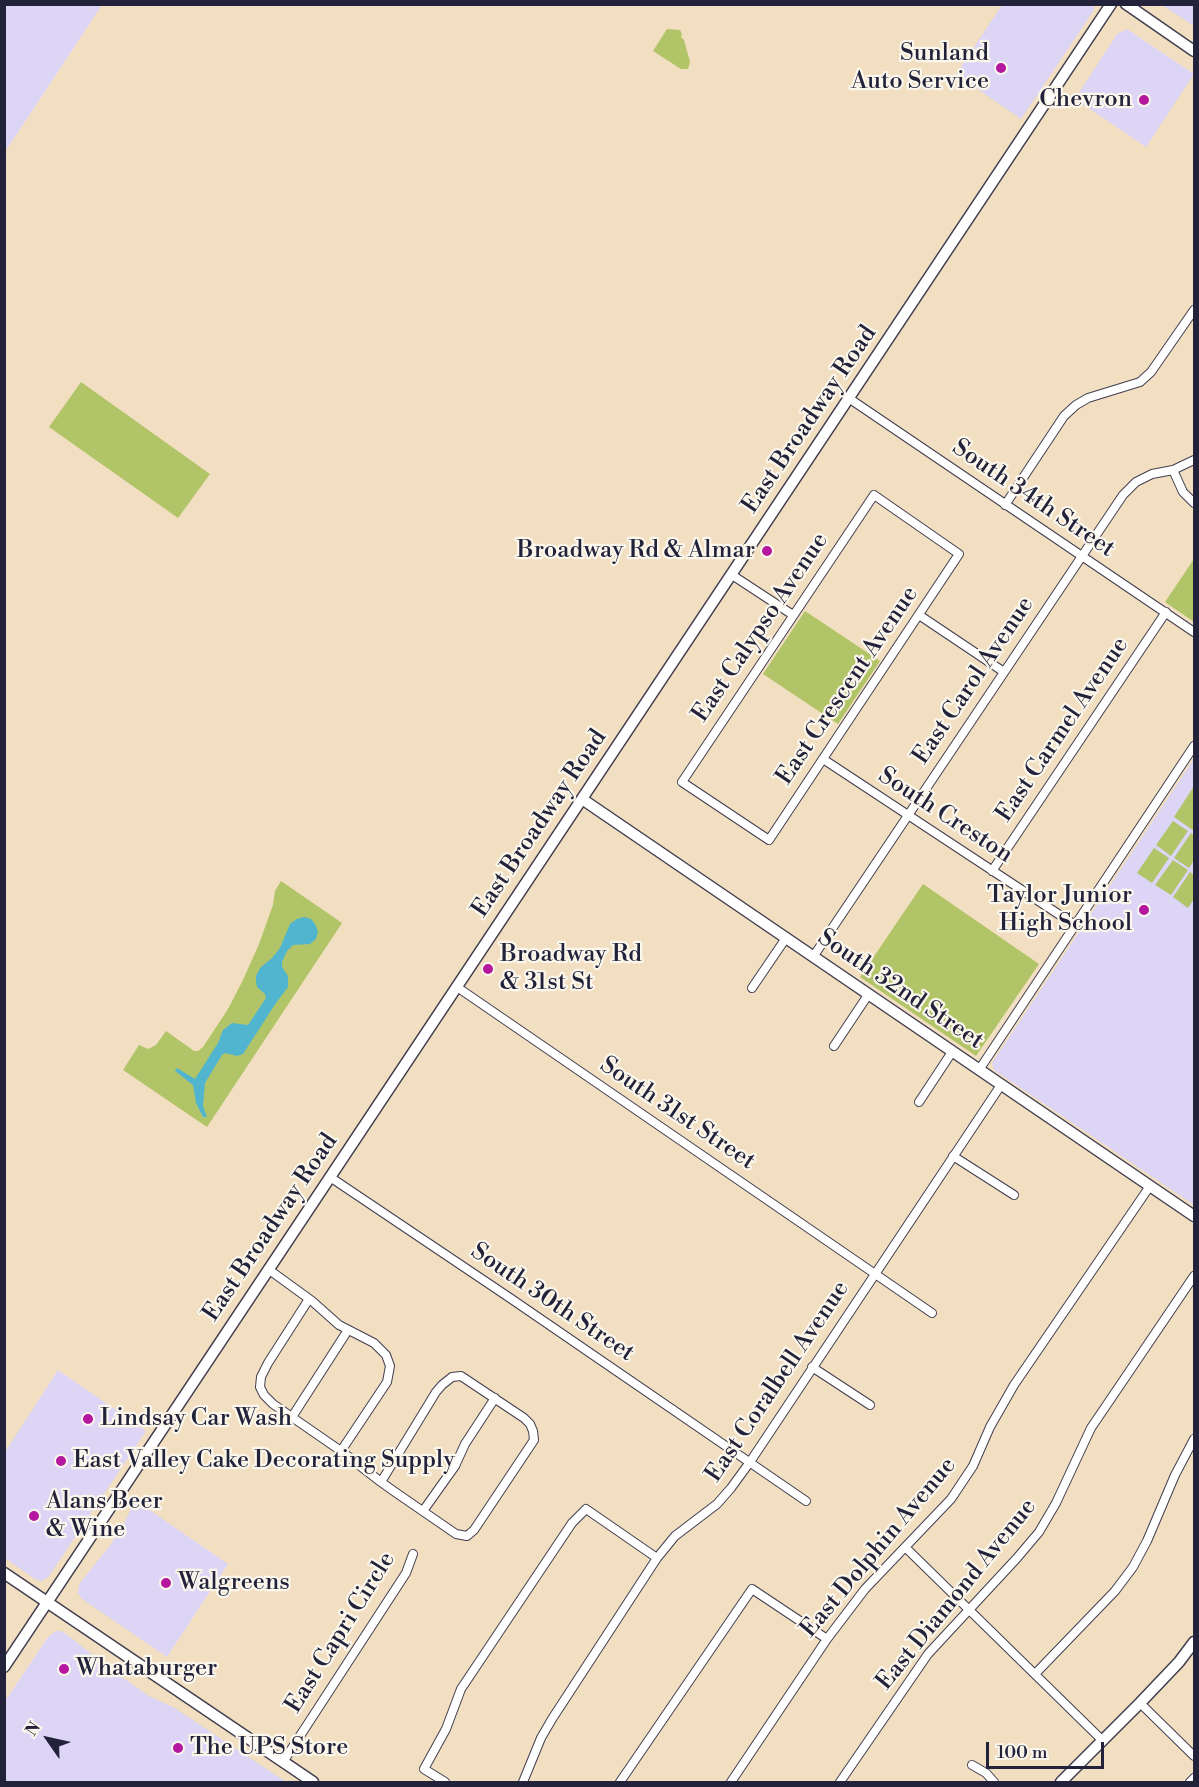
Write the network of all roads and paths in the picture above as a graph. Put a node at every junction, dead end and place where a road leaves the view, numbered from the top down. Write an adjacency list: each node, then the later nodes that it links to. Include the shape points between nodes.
1 (1112, 4): 5 (main road, East Broadway Road)
2 (1126, 4): 3 (main road)
3 (1194, 51)
4 (1194, 310): 10 (street, via 1140,382 1088,398 1065,416)
5 (850, 399): 10 (street, South 34th Street); 12 (main road, East Broadway Road)
6 (1194, 460): 7 (street, East Carol Avenue)
7 (1173, 470): 9 (street, via 1183,492); 11 (street, East Carol Avenue, via 1136,482)
8 (874, 495): 14 (street, East Calypso Avenue); 15 (street, East Crescent Avenue, via 960,554)
9 (1194, 503)
10 (1005, 505): 11 (street, South 34th Street)
11 (1082, 556): 13 (street, South 34th Street); 17 (street, East Carol Avenue)
12 (732, 575): 14 (street); 20 (main road, East Broadway Road)
13 (1166, 612): 16 (street, South 34th Street); 23 (street, East Carmel Avenue)
14 (793, 615): 22 (street, East Calypso Avenue, via 682,782)
15 (919, 615): 17 (street); 19 (street, East Crescent Avenue)
16 (1194, 632)
17 (1004, 672): 21 (street, East Carol Avenue)
18 (1194, 746): 24 (street)
19 (823, 759): 21 (street, South Creston); 22 (street, East Crescent Avenue)
20 (582, 799): 25 (main road, South 32nd Street); 27 (main road, East Broadway Road)
21 (908, 815): 23 (street, South Creston); 26 (street, East Carol Avenue)
22 (769, 840)
23 (992, 871): 24 (street, South Creston)
24 (1075, 925): 32 (street)
25 (786, 938): 26 (main road, South 32nd Street); 28 (street)
26 (813, 957): 29 (main road, South 32nd Street)
27 (457, 987): 36 (main road, East Broadway Road); 41 (street, South 31st Street)
28 (752, 988)
29 (868, 995): 30 (street); 31 (main road, South 32nd Street)
30 (834, 1046)
31 (951, 1052): 32 (main road, South 32nd Street); 34 (street)
32 (979, 1070): 33 (main road, South 32nd Street)
33 (1001, 1085): 35 (street, East Coralbell Avenue); 37 (main road, South 32nd Street)
34 (919, 1102)
35 (953, 1156): 38 (street); 41 (street, East Coralbell Avenue)
36 (330, 1177): 40 (main road, East Broadway Road); 52 (street, South 30th Street)
37 (1150, 1186): 39 (main road, South 32nd Street); 56 (street, East Dolphin Avenue, via 1014,1385 973,1466 951,1499)
38 (1014, 1195)
39 (1194, 1216)
40 (268, 1269): 43 (street); 60 (main road, East Broadway Road)
41 (875, 1274): 44 (street, South 31st Street); 46 (street, East Coralbell Avenue)
42 (1194, 1276): 61 (street, East Diamond Avenue, via 1091,1428 1038,1532)
43 (309, 1299): 45 (street); 49 (street, via 261,1377 264,1395)
44 (932, 1313)
45 (348, 1330): 49 (street); 51 (street, via 374,1343 390,1366 387,1382)
46 (812, 1367): 48 (street); 52 (street, East Coralbell Avenue)
47 (495, 1398): 53 (street, via 460,1376 442,1384); 55 (street); 55 (street, via 530,1424 534,1440 467,1536 456,1534)
48 (870, 1405)
49 (292, 1417): 51 (street)
50 (1194, 1439): 65 (street, via 1133,1567)
51 (341, 1451): 53 (street)
52 (750, 1462): 54 (street, South 30th Street); 58 (street, East Coralbell Avenue, via 717,1504 675,1536)
53 (381, 1482): 55 (street)
54 (806, 1501)
55 (423, 1511)
56 (905, 1547): 61 (street); 62 (street, East Dolphin Avenue)
57 (413, 1554): 69 (street, East Capri Circle, via 406,1573)
58 (657, 1558): 73 (street, via 586,1509 461,1689 446,1729 424,1769); 74 (street, East Coralbell Avenue, via 552,1719)
59 (4, 1573): 60 (main road)
60 (48, 1602): 64 (main road, East Broadway Road); 69 (main road)
61 (969, 1610): 65 (street); 77 (street, East Diamond Avenue, via 928,1654)
62 (827, 1639): 75 (street, via 752,1589); 76 (street, East Dolphin Avenue)
63 (1194, 1642): 66 (main road)
64 (4, 1667)
65 (1035, 1674): 67 (street)
66 (1140, 1703): 67 (main road); 68 (street)
67 (1103, 1742): 79 (main road)
68 (1194, 1756)
69 (282, 1762): 72 (main road)
70 (972, 1765): 78 (street)
71 (1194, 1778): 80 (street)
72 (313, 1782)
73 (445, 1782)
74 (524, 1782)
75 (620, 1782)
76 (731, 1782)
77 (840, 1782)
78 (994, 1782)
79 (1060, 1782)
80 (1190, 1782)

